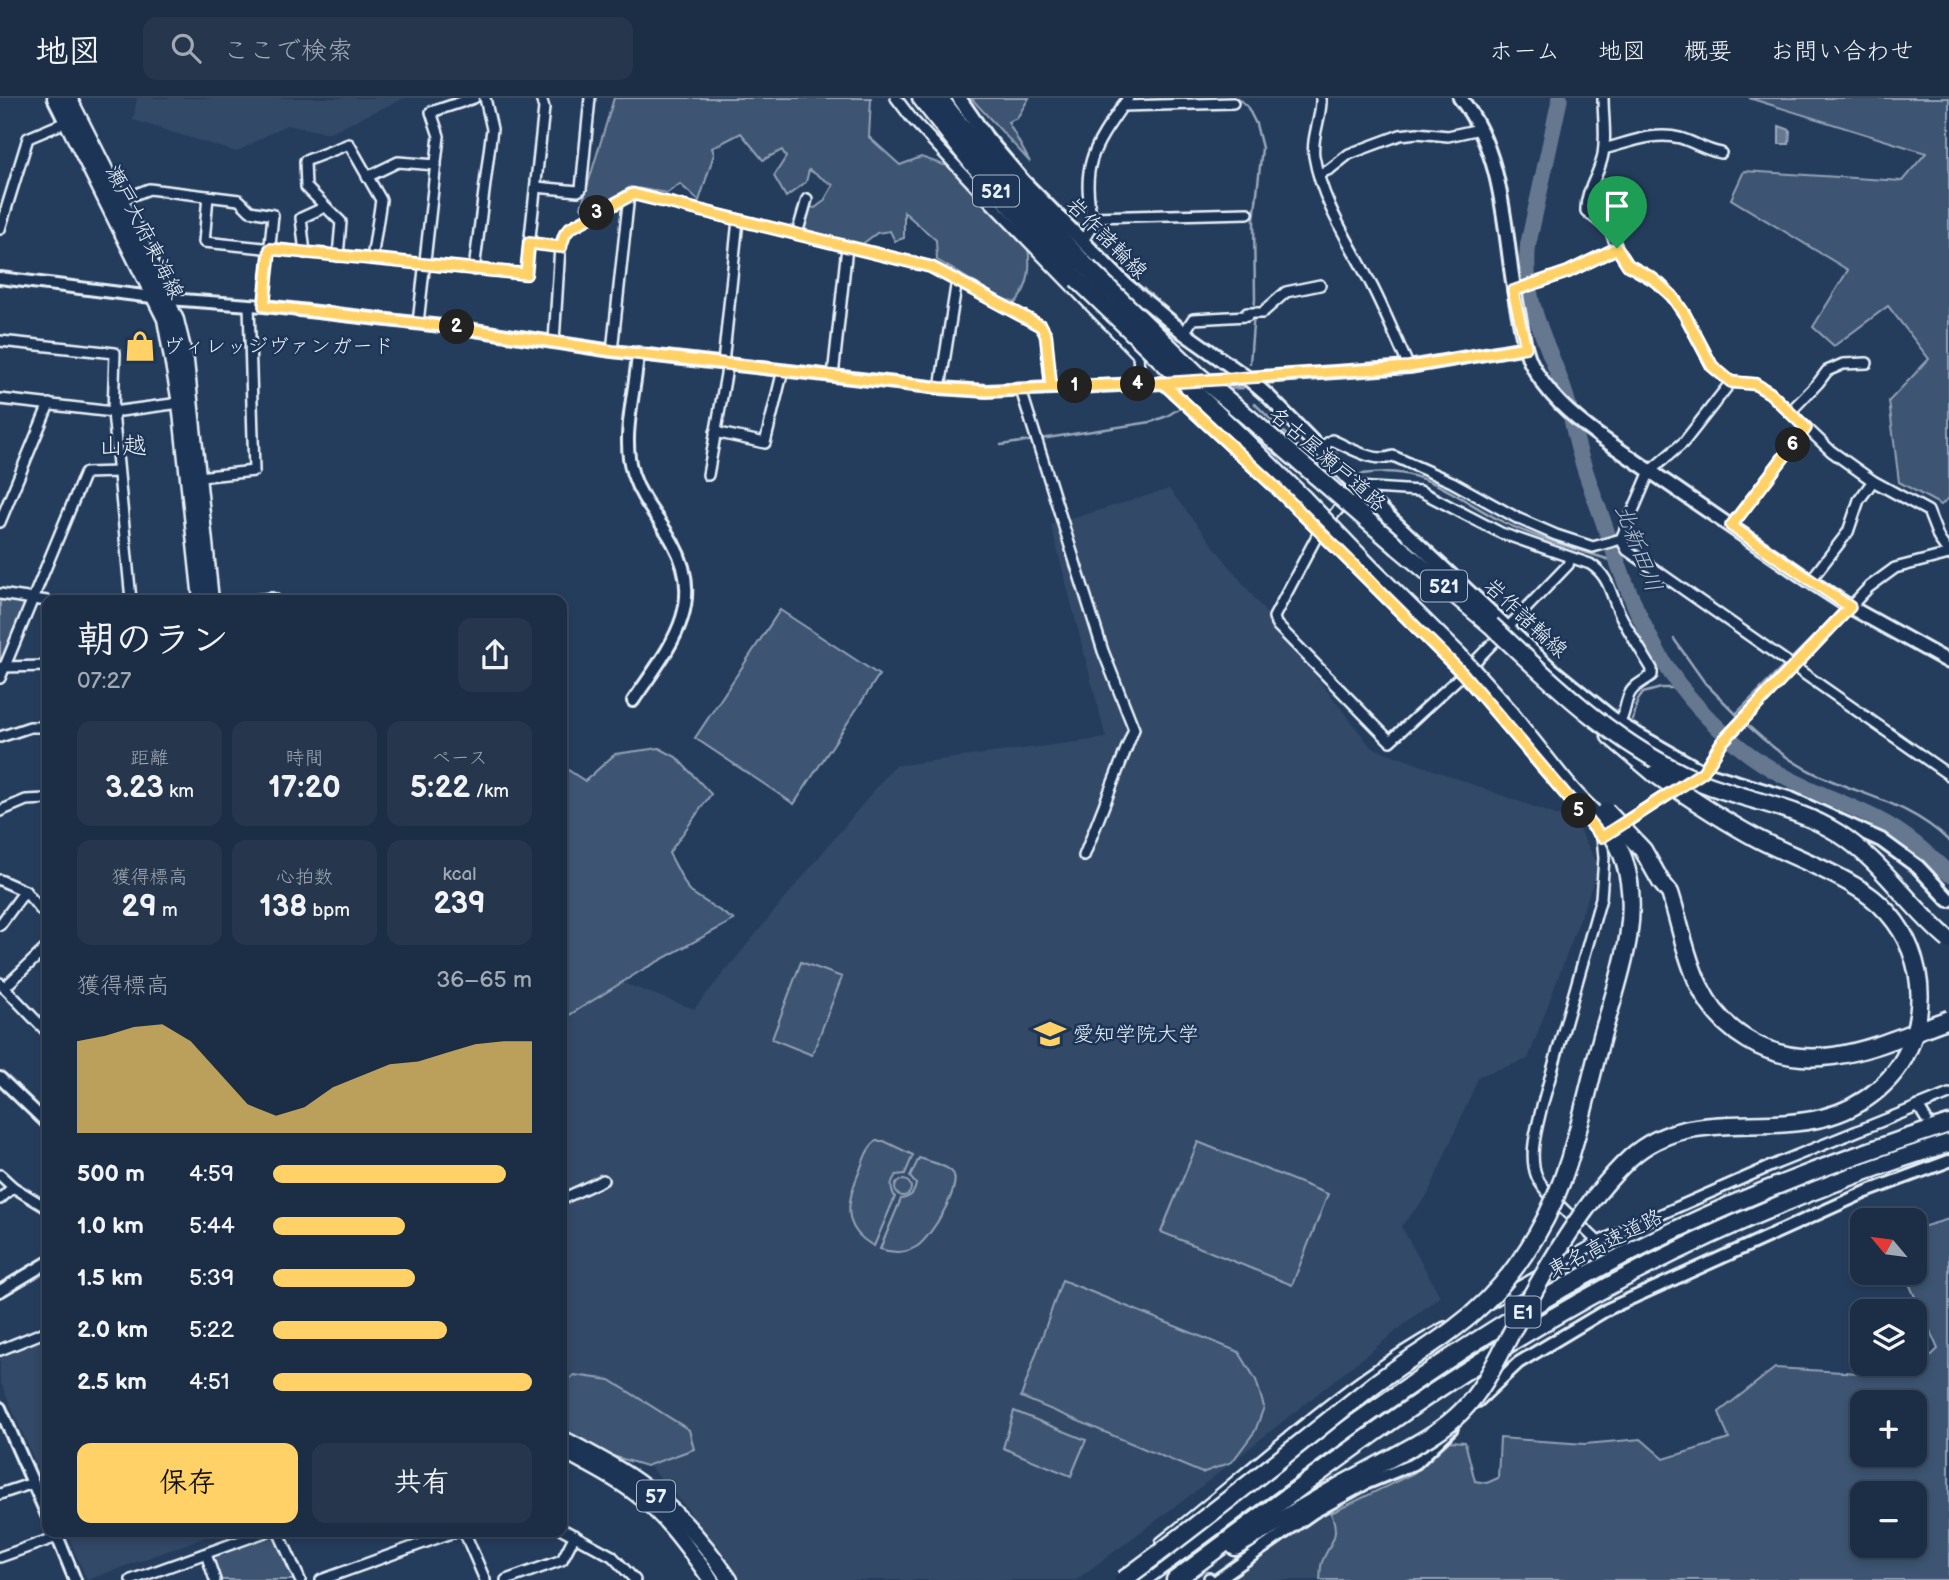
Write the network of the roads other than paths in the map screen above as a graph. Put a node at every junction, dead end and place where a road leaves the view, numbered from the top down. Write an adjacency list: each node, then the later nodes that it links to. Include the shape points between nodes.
1 (55, 98): 16 (main road, 瀬戸大府東海線)
2 (69, 98): 27 (main road, 瀬戸大府東海線)
3 (474, 98): 20 (street, via 431,112 439,136)
4 (485, 98): 44 (street, via 492,129)
5 (541, 98): 23 (street, via 544,108)
6 (590, 98): 23 (street, via 581,189)
7 (896, 98): 68 (street, via 1138,355)
8 (921, 98): 45 (highway, 名古屋瀬戸道路 / 521, via 997,192)
9 (939, 98): 45 (highway, 名古屋瀬戸道路 / 521)
10 (959, 98): 34 (main road, 岩作諸輪線, via 1023,181)
11 (1321, 98): 21 (street, via 1313,148)
12 (1460, 98): 17 (main road)
13 (1603, 98): 18 (street)
14 (1125, 102): 15 (street); 30 (street, via 1089,162)
15 (1233, 103)
16 (66, 122): 32 (street, via 28,138); 50 (main road, 瀬戸大府東海線)
17 (1480, 130): 21 (street, via 1448,136 1400,135 1349,154); 49 (main road, via 1496,172)
18 (1604, 149): 19 (street, via 1668,136); 38 (street, via 1586,211 1610,230)
19 (1721, 153)
20 (436, 165): 22 (street, via 398,162); 43 (street)
21 (1319, 174): 62 (street)
22 (367, 177): 28 (street, via 349,144 305,161 306,187); 42 (street, via 381,200)
23 (536, 187): 35 (street)
24 (629, 195): 31 (street); 36 (street, via 570,228); 58 (street)
25 (208, 196): 27 (street, via 149,190); 39 (street, via 239,200 250,211 273,215); 39 (street, via 204,242)
26 (807, 199): 33 (street)
27 (121, 200): 50 (main road, 瀬戸大府東海線)
28 (325, 207): 40 (street, via 301,218); 41 (street, via 341,222)
29 (1248, 213): 30 (street)
30 (1091, 217): 34 (street, via 1092,229)
31 (738, 220): 33 (street); 60 (street)
32 (0, 229)
33 (797, 234): 37 (street)
34 (1083, 242): 54 (main road, 岩作諸輪線)
35 (529, 243): 36 (street); 44 (street, via 526,274)
36 (561, 247): 56 (street)
37 (847, 247): 47 (street, via 931,267); 64 (street)
38 (1617, 248): 49 (street); 66 (street, via 1628,265 1672,296 1712,366)
39 (270, 249): 40 (street); 52 (street)
40 (305, 253): 41 (street)
41 (338, 256): 42 (street)
42 (372, 259): 43 (street)
43 (424, 265): 44 (street); 53 (street)
44 (474, 270)
45 (1083, 273): 100 (highway, 名古屋瀬戸道路 / 521, bridge, via 1398,547); 109 (highway, 名古屋瀬戸道路 / 521, bridge)
46 (0, 278): 50 (street)
47 (957, 280): 69 (street, via 1041,326); 70 (street)
48 (1320, 285): 54 (street, via 1290,290 1266,310 1247,316 1193,319)
49 (1523, 288): 57 (main road)
50 (161, 298): 51 (street); 73 (main road, 瀬戸大府東海線); 83 (main road, 瀬戸大府東海線, via 176,320 186,361)
51 (249, 305): 52 (street); 83 (street, via 254,471)
52 (264, 306): 53 (street)
53 (418, 323): 56 (street)
54 (1184, 333): 65 (main road, 岩作諸輪線)
55 (0, 341): 75 (street, via 115,353)
56 (554, 342): 58 (street)
57 (1526, 347): 62 (street); 80 (main road, via 1537,373 1568,413)
58 (612, 351): 59 (street)
59 (638, 353): 60 (street); 108 (street, via 627,442 632,473 646,505 673,542 687,586 684,616 674,640)
60 (725, 363): 63 (street); 78 (street)
61 (1867, 363): 76 (street, via 1827,371)
62 (1409, 367): 65 (street)
63 (783, 370): 64 (street); 78 (street, via 765,443)
64 (833, 376): 70 (street)
65 (1245, 377): 67 (street); 79 (main road, 岩作諸輪線)
66 (1731, 382): 76 (street, via 1755,384); 80 (street, via 1684,442)
67 (1163, 383): 68 (street); 88 (street)
68 (1140, 384): 69 (street)
69 (1051, 387): 71 (street)
70 (940, 388): 71 (street)
71 (1021, 390): 118 (street, via 1103,652 1134,729)
72 (0, 399): 74 (street)
73 (180, 403): 75 (street); 95 (main road, 瀬戸大府東海線)
74 (49, 404): 75 (street); 86 (street)
75 (113, 412): 81 (street)
76 (1790, 412): 77 (street)
77 (1806, 428): 84 (street); 87 (street)
78 (715, 432): 82 (street)
79 (1320, 448): 85 (main road, 岩作諸輪線); 89 (street, via 1332,440 1377,458 1393,456 1519,519 1585,545)
80 (1650, 471): 87 (main road); 89 (street)
81 (118, 472): 94 (street); 97 (street, via 85,473)
82 (708, 475)
83 (198, 477): 96 (main road, 瀬戸大府東海線)
84 (1873, 481): 90 (street, via 1928,511); 92 (street, via 1848,532)
85 (1357, 487): 88 (street); 91 (street, via 1420,491 1502,533); 100 (main road, 岩作諸輪線)
86 (0, 522)
87 (1731, 526): 92 (main road)
88 (1319, 531): 105 (street); 105 (street, via 1275,617 1276,624 1390,741)
89 (1619, 539): 103 (street, via 1627,550)
90 (1949, 553): 99 (street, via 1895,568)
91 (1570, 558): 100 (street, via 1568,565); 110 (street, via 1590,564 1605,576 1619,613 1652,669 1652,675 1629,695)
92 (1811, 581): 99 (main road)
93 (0, 594): 97 (street)
94 (130, 595)
95 (200, 595)
96 (210, 595)
97 (33, 599): 98 (street); 104 (street)
98 (42, 600)
99 (1850, 607): 101 (main road); 103 (street)
100 (1499, 626): 105 (street); 107 (highway, 名古屋瀬戸道路, bridge); 110 (main road, 岩作諸輪線)
101 (1949, 662)
102 (42, 666): 104 (street)
103 (1792, 666): 113 (street, via 1722,742); 114 (street)
104 (2, 667): 106 (street)
105 (1463, 674): 117 (street)
106 (0, 678)
107 (1556, 688): 124 (highway, bridge, via 1658,762 1723,791 1800,814 1836,831 1866,853); 179 (highway, bridge, via 1681,792 1740,829 1854,885 1885,909 1914,955 1921,991 1911,1043 1893,1074 1869,1097 1839,1113 1807,1121 1687,1129 1658,1139 1630,1158 1559,1250 1472,1398 1439,1431 1272,1525)
108 (632, 701)
109 (1507, 709): 127 (highway, bridge, via 1643,850 1670,892 1698,984 1716,1013 1739,1034 1768,1051 1818,1059 1851,1054); 176 (highway, bridge, via 1571,791 1609,827 1624,859 1631,892 1620,971 1567,1164 1546,1218 1514,1269 1471,1315 1395,1368)
110 (1619, 724): 113 (main road, 岩作諸輪線)
111 (42, 727): 112 (street)
112 (0, 737)
113 (1703, 772): 117 (street); 121 (main road, 岩作諸輪線, via 1791,799 1881,840 1918,867)
114 (1949, 775)
115 (42, 799): 116 (street, via 26,800)
116 (0, 811)
117 (1602, 837): 143 (street, via 1601,898 1534,1140 1537,1177)
118 (1084, 856)
119 (0, 880): 120 (street)
120 (26, 891): 122 (street); 123 (street)
121 (1949, 900)
122 (42, 911)
123 (0, 925)
124 (1949, 940)
125 (42, 951): 126 (street)
126 (2, 986): 128 (street)
127 (1949, 1019)
128 (42, 1027)
129 (0, 1078): 132 (street)
130 (1949, 1094): 131 (street)
131 (1918, 1107): 133 (street); 143 (street)
132 (42, 1118)
133 (1926, 1119)
134 (1949, 1124): 177 (highway, 東名高速道路 / E1, via 1831,1164 1694,1221 1541,1300 1382,1406)
135 (1949, 1143): 178 (highway, 東名高速道路 / E1, via 1811,1192 1724,1230 1558,1314 1367,1438)
136 (1949, 1161): 166 (street, via 1793,1224 1608,1309 1558,1337 1518,1363 1416,1463 1314,1512)
137 (0, 1175): 139 (street)
138 (603, 1180): 140 (street)
139 (13, 1187): 141 (street); 142 (street)
140 (567, 1197)
141 (0, 1199)
142 (42, 1205)
143 (1598, 1242): 175 (street, via 1407,1348 1350,1388)
144 (42, 1266): 145 (street)
145 (0, 1292)
146 (42, 1333): 147 (street)
147 (0, 1350)
148 (0, 1408): 149 (street)
149 (3, 1422): 152 (street)
150 (567, 1441): 165 (main road, 57, via 614,1466 668,1506)
151 (567, 1453): 165 (main road, 57, via 632,1490)
152 (33, 1483): 153 (street); 154 (street)
153 (0, 1494)
154 (42, 1504)
155 (567, 1531): 156 (street)
156 (575, 1535): 173 (street, via 562,1560); 174 (street, via 612,1556)
157 (49, 1537): 164 (street)
158 (57, 1537): 167 (street)
159 (252, 1537): 163 (street)
160 (281, 1537): 170 (street)
161 (440, 1537): 171 (street)
162 (467, 1537): 172 (street)
163 (206, 1554): 168 (street); 169 (street)
164 (0, 1558)
165 (720, 1578)
166 (1212, 1579)
167 (75, 1580)
168 (131, 1580)
169 (215, 1580)
170 (300, 1580)
171 (321, 1580)
172 (485, 1580)
173 (506, 1580)
174 (635, 1580)
175 (1113, 1580)
176 (1123, 1580)
177 (1141, 1580)
178 (1175, 1580)
179 (1187, 1580)

